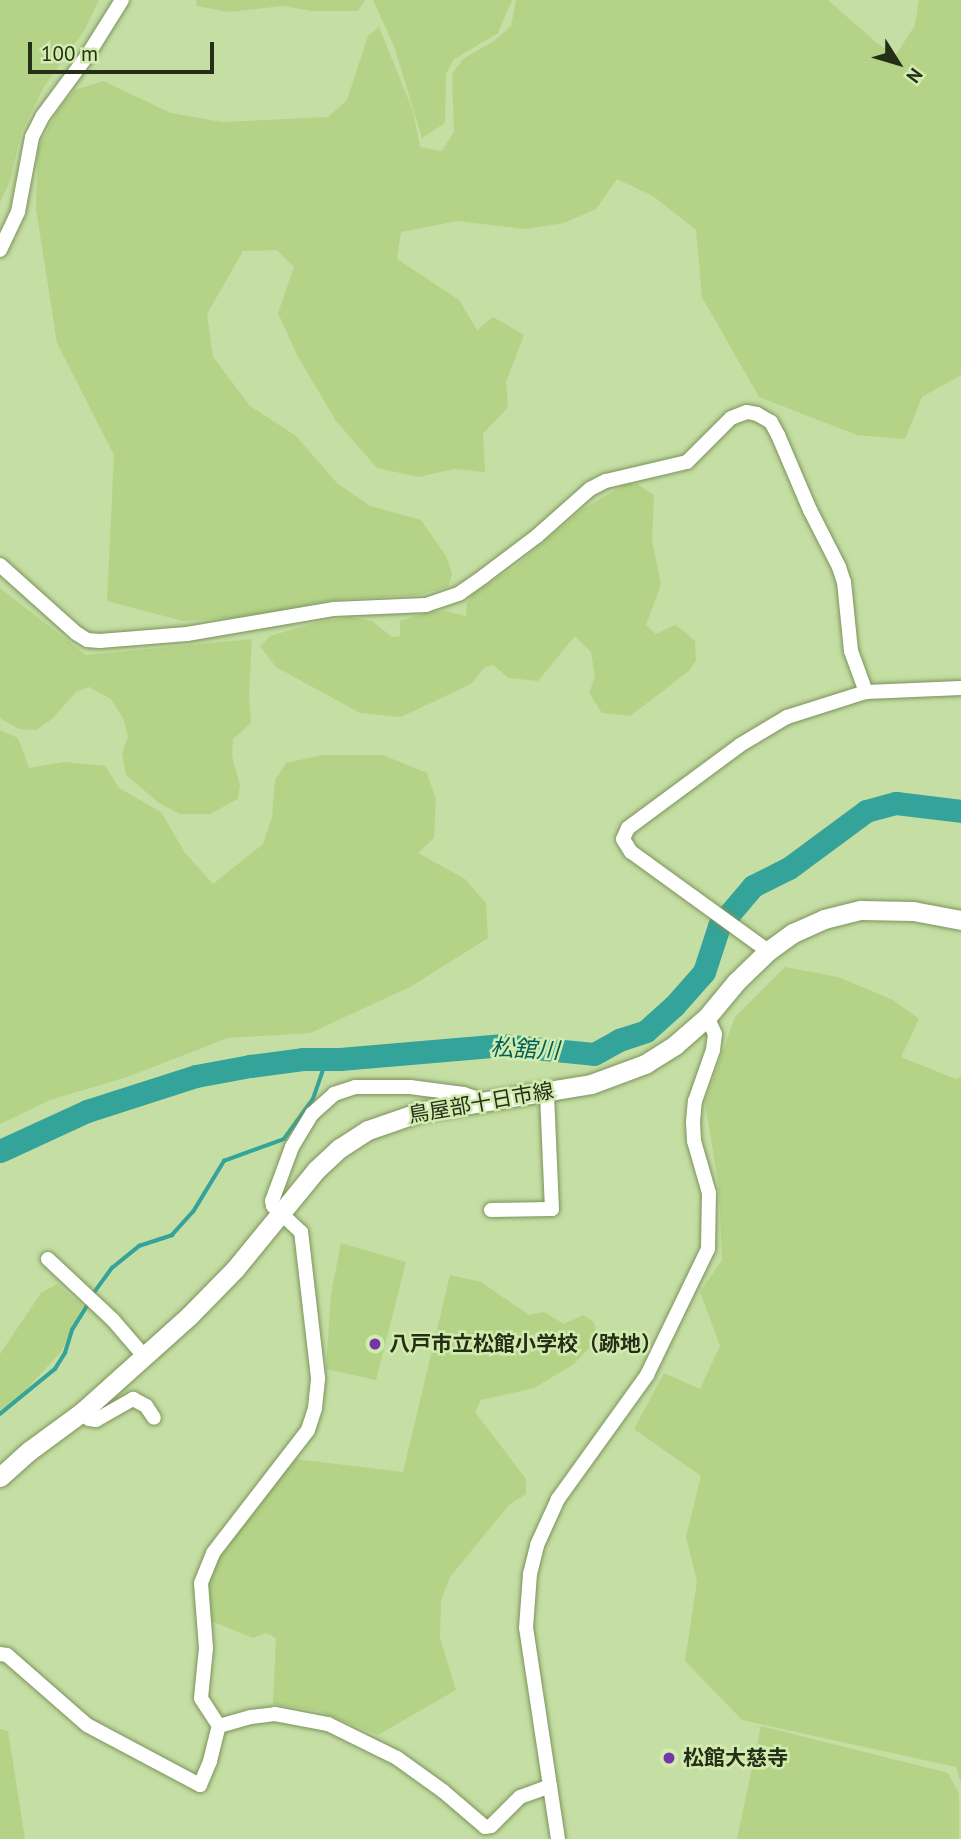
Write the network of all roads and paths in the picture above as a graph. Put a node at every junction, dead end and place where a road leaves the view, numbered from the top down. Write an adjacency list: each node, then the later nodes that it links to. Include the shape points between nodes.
1 (122, 0): 2 (street, via 32,137 18,212)
2 (0, 250)
3 (0, 565): 5 (street, via 87,640 187,634 333,609 426,605 460,593 537,536 590,489 687,462 731,418 747,412 771,422 839,567 851,651)
4 (961, 688): 5 (street)
5 (866, 692): 7 (street, via 787,717 740,745 628,828 623,839 631,852)
6 (961, 920): 7 (main road, 鳥屋部十日市線, via 912,911 861,910 824,919)
7 (768, 951): 8 (main road, 鳥屋部十日市線)
8 (707, 1017): 9 (main road, 鳥屋部十日市線, via 645,1064 591,1084); 20 (street, via 715,1034 713,1050 695,1101 693,1122 709,1193 708,1249 647,1375 558,1499 537,1545 530,1574 526,1628)
9 (547, 1093): 10 (main road, 鳥屋部十日市線); 11 (street, via 552,1209)
10 (486, 1102): 12 (main road, 鳥屋部十日市線, via 420,1112 368,1130 316,1170); 12 (street, via 464,1094 410,1087 355,1087 334,1094 312,1114 292,1147 272,1201)
11 (491, 1210)
12 (282, 1214): 14 (main road, 鳥屋部十日市線, via 235,1269); 19 (street, via 301,1232 304,1246 318,1378 316,1408 309,1430 214,1553 201,1583 206,1648 201,1698)
13 (48, 1259): 14 (street)
14 (144, 1356): 15 (main road, 鳥屋部十日市線)
15 (82, 1412): 16 (street, via 96,1420 133,1399 146,1406); 17 (main road, 鳥屋部十日市線)
16 (154, 1418)
17 (0, 1477)
18 (0, 1654): 19 (street, via 87,1725 200,1786)
19 (219, 1726): 20 (street, via 275,1714 328,1724 397,1758 485,1827 530,1790)
20 (550, 1786): 21 (street)
21 (558, 1839)

